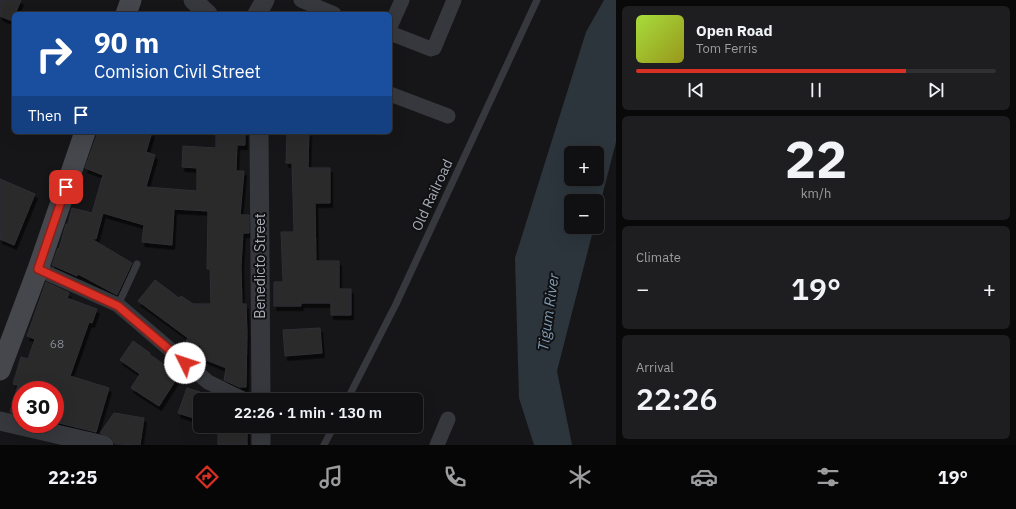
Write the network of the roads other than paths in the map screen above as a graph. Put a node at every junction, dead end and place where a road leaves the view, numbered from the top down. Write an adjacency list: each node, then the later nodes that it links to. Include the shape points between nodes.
1 (131, 0): 8 (main road)
2 (193, 0): 9 (street)
3 (265, 0): 10 (street)
4 (301, 0): 11 (street)
5 (402, 0): 12 (street)
6 (454, 0): 13 (street, via 434,48)
7 (537, 0): 24 (lane, Old Railroad, via 396,304)
8 (127, 12)
9 (206, 12)
10 (257, 12)
11 (329, 12)
12 (392, 22)
13 (392, 34)
14 (392, 95): 15 (street)
15 (448, 116)
16 (84, 134): 19 (main road)
17 (259, 134): 23 (street, Benedicto Street)
18 (137, 264): 20 (lane)
19 (38, 269): 20 (street); 21 (main road)
20 (118, 306): 22 (street, via 208,382)
21 (0, 370)
22 (231, 393)
23 (261, 393)
24 (351, 393)
25 (448, 419): 32 (street)
26 (0, 421): 29 (street)
27 (261, 433): 30 (street)
28 (330, 433): 31 (lane)
29 (104, 445)
30 (261, 445)
31 (324, 445)
32 (437, 445)

